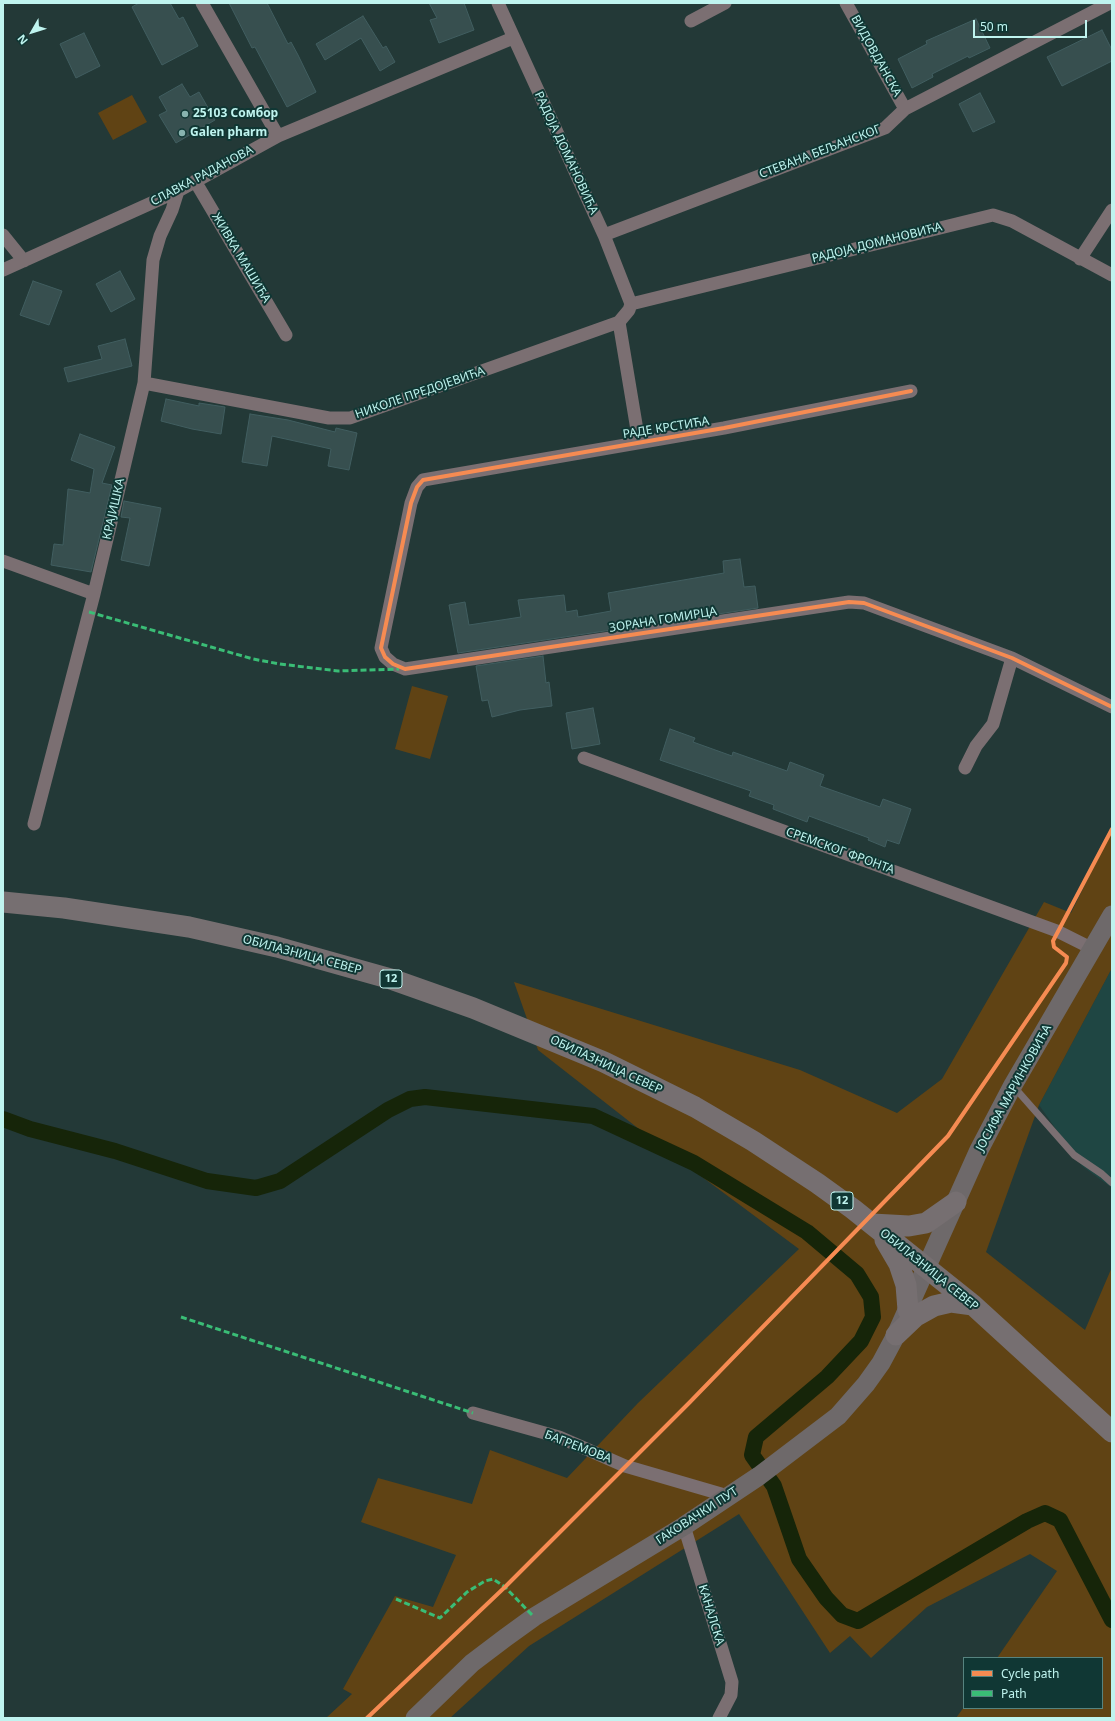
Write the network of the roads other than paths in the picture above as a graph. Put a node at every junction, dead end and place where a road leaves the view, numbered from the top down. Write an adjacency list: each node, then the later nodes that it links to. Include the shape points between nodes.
1 (202, 3): 9 (street)
2 (498, 3): 7 (street, РАДОЈА ДОМАНОВИЋА)
3 (725, 3): 6 (street)
4 (846, 3): 8 (street, ВИДОВДАНСКА)
5 (1110, 3): 8 (street, СТЕВАНА БЕЉАНСКОГ)
6 (691, 21)
7 (513, 38): 9 (street, СЛАВКА РАДАНОВА); 14 (street, РАДОЈА ДОМАНОВИЋА)
8 (905, 109): 14 (street, СТЕВАНА БЕЉАНСКОГ, via 885,128)
9 (278, 136): 10 (street, СЛАВКА РАДАНОВА)
10 (195, 181): 11 (street, СЛАВКА РАДАНОВА); 21 (street, ЖИВКА МАШИЋА)
11 (178, 191): 16 (street, СЛАВКА РАДАНОВА); 22 (street, КРАЈИШКА, via 153,260)
12 (1112, 210): 15 (street)
13 (3, 235): 16 (street)
14 (604, 235): 19 (street, РАДОЈА ДОМАНОВИЋА)
15 (1080, 259): 18 (street, РАДОЈА ДОМАНОВИЋА); 19 (street, РАДОЈА ДОМАНОВИЋА, via 1012,221 993,215)
16 (24, 261): 17 (street, СЛАВКА РАДАНОВА)
17 (3, 270)
18 (1112, 275)
19 (631, 304): 20 (street)
20 (619, 322): 22 (street, НИКОЛЕ ПРЕДОЈЕВИЋА, via 350,418 329,418); 24 (street)
21 (286, 335)
22 (144, 383): 27 (street, КРАЈИШКА)
23 (911, 391): 24 (street, РАДЕ КРСТИЋА)
24 (639, 442): 25 (street, РАДЕ КРСТИЋА)
25 (423, 480): 28 (street, ЗОРАНА ГОМИРЦА, via 417,487 411,503 380,648 392,664 405,669 849,602 864,603)
26 (3, 561): 27 (street)
27 (94, 594): 32 (street, КРАЈИШКА)
28 (1012, 658): 29 (street, ЗОРАНА ГОМИРЦА); 31 (street, via 993,724 976,746)
29 (1112, 706)
30 (584, 758): 35 (street, СРЕМСКОГ ФРОНТА, via 1058,931)
31 (965, 768)
32 (34, 824)
33 (3, 902): 39 (main road, ОБИЛАЗНИЦА СЕВЕР / 12, via 64,908 189,927 277,947 383,977 473,1008 604,1062 695,1108 753,1141 817,1183)
34 (1112, 915): 35 (street, ЈОСИФА МАРИНКОВИЋА)
35 (1093, 949): 36 (street, ЈОСИФА МАРИНКОВИЋА)
36 (1013, 1085): 37 (lane, via 1074,1155); 38 (street, ЈОСИФА МАРИНКОВИЋА, via 979,1150)
37 (1112, 1183)
38 (956, 1202): 39 (main road, via 926,1223 909,1226); 40 (street, ЈОСИФА МАРИНКОВИЋА)
39 (872, 1224): 40 (main road, ОБИЛАЗНИЦА СЕВЕР / 12); 42 (main road, via 900,1264 906,1285)
40 (928, 1268): 41 (main road, ОБИЛАЗНИЦА СЕВЕР / 12); 42 (street, ГАКОВАЧКИ ПУТ)
41 (973, 1305): 43 (main road, via 951,1302 934,1306 916,1316); 45 (main road, ОБИЛАЗНИЦА СЕВЕР / 12)
42 (908, 1310): 43 (street, ГАКОВАЧКИ ПУТ)
43 (896, 1334): 46 (street, ГАКОВАЧКИ ПУТ, via 881,1363 862,1390 838,1416 792,1452)
44 (473, 1413): 46 (street, БАГРЕМОВА, via 559,1438 626,1466)
45 (1112, 1432)
46 (728, 1496): 47 (street, ГАКОВАЧКИ ПУТ)
47 (684, 1526): 48 (street, ГАКОВАЧКИ ПУТ, via 534,1617 472,1663); 49 (street, КАНАЛСКА, via 732,1682 731,1695)
48 (415, 1718)
49 (718, 1718)

